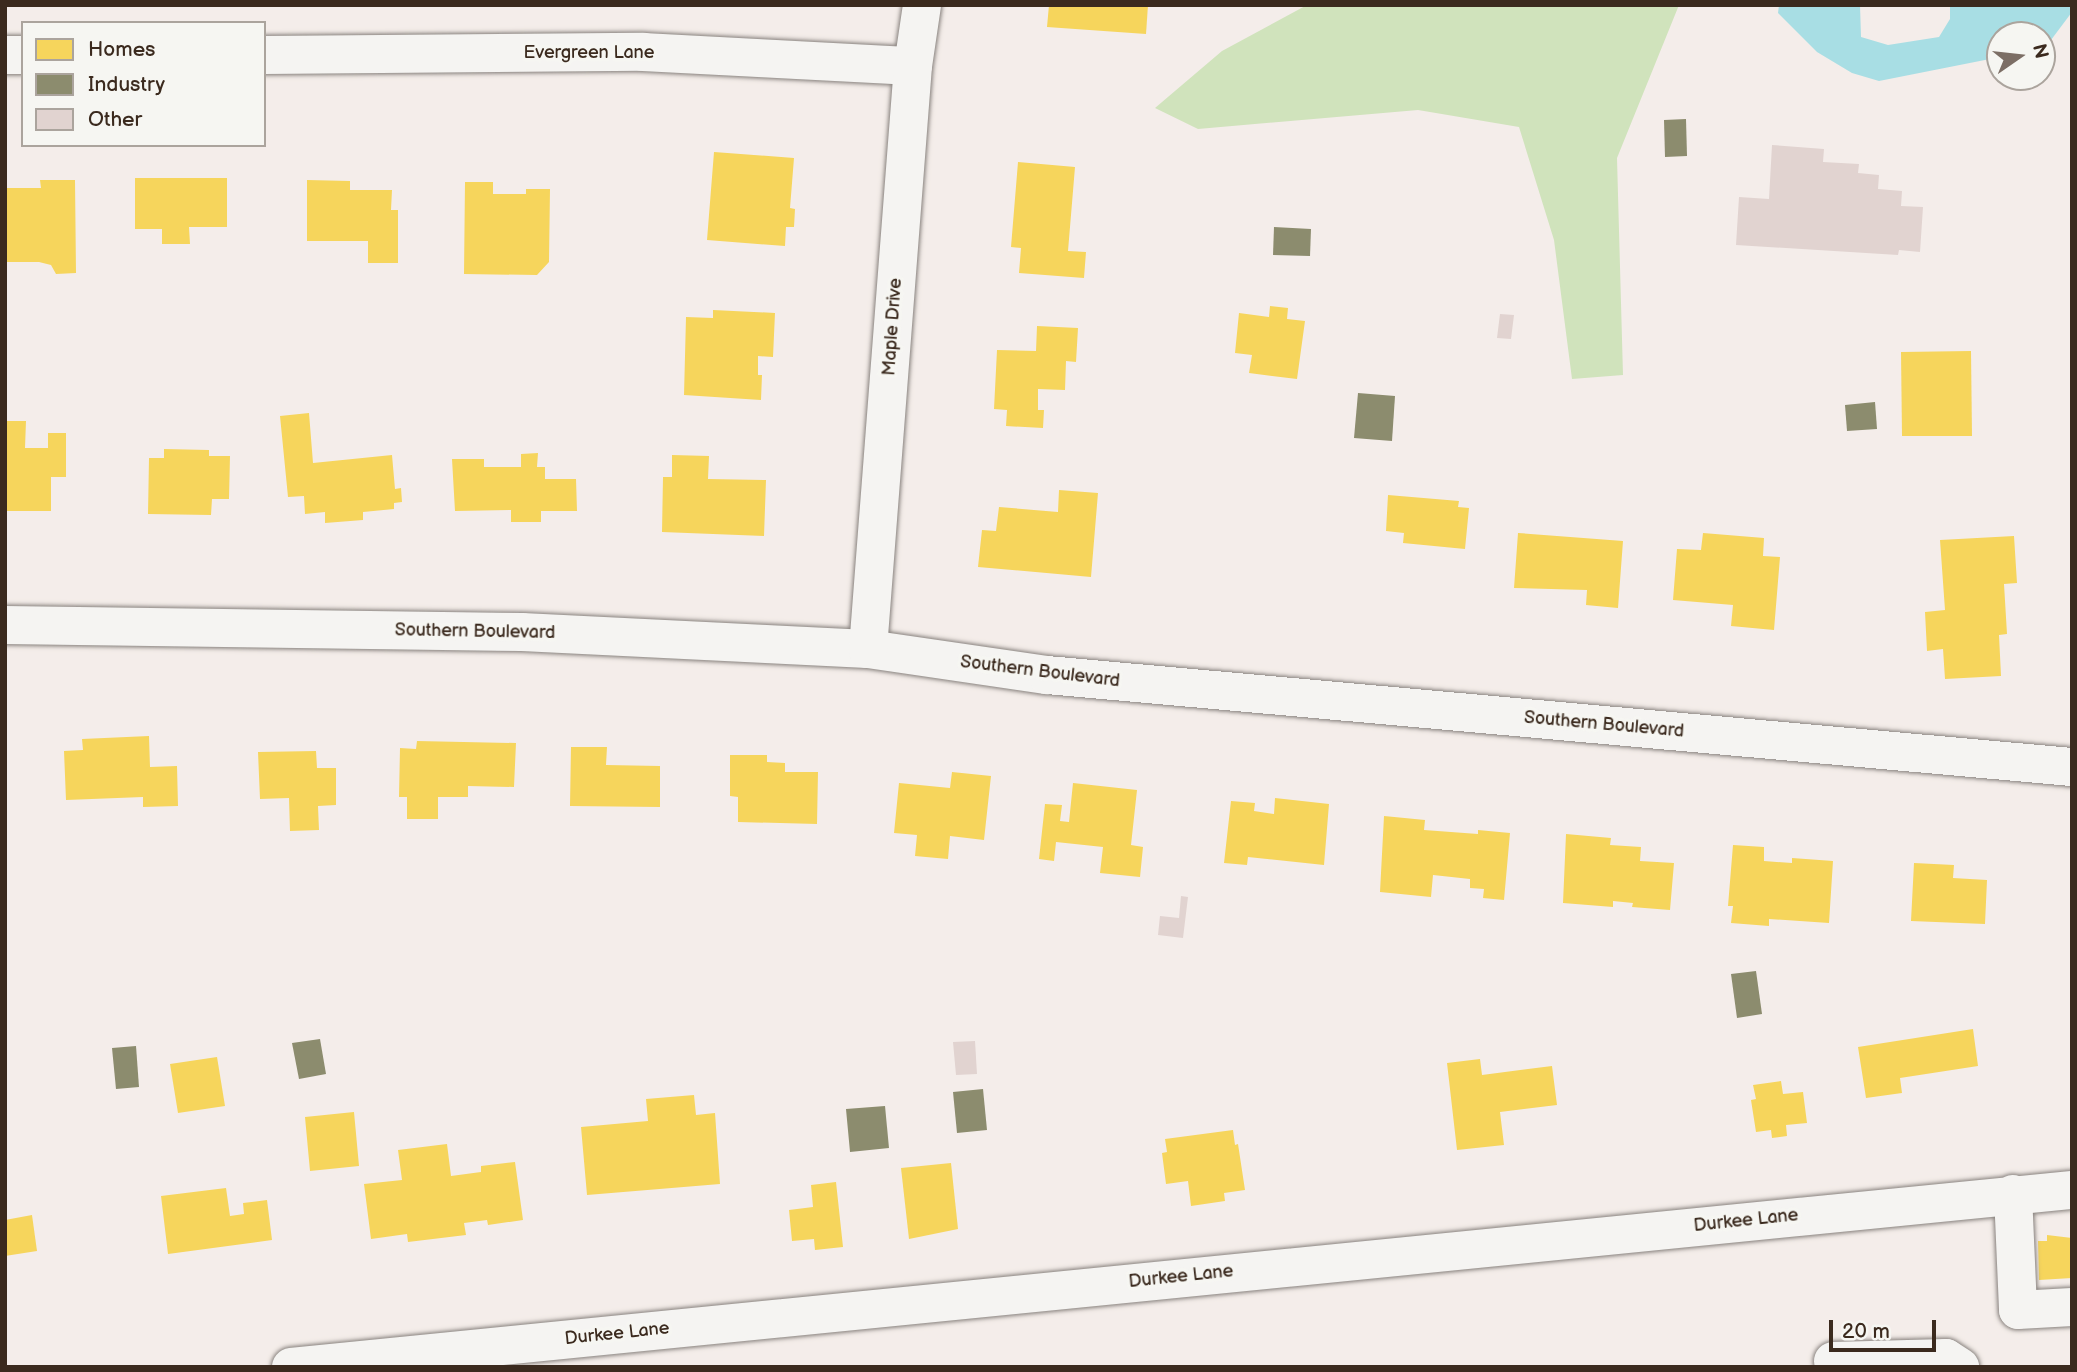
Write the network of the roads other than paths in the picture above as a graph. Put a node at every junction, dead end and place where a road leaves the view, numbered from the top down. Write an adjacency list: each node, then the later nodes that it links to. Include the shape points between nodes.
1 (922, 5): 3 (street, Maple Drive)
2 (266, 55): 3 (street, Evergreen Lane, via 643,52)
3 (913, 66): 5 (street, Maple Drive)
4 (5, 625): 5 (street, Southern Boulevard, via 522,632)
5 (868, 649): 6 (street, Southern Boulevard, via 1047,675)
6 (2072, 767)
7 (2072, 1190): 8 (street, Durkee Lane)
8 (2013, 1194): 9 (street, via 2018,1310); 11 (street, Durkee Lane)
9 (2072, 1307)
10 (1833, 1362): 12 (street, via 1946,1358)
11 (291, 1367)
12 (1960, 1367)

